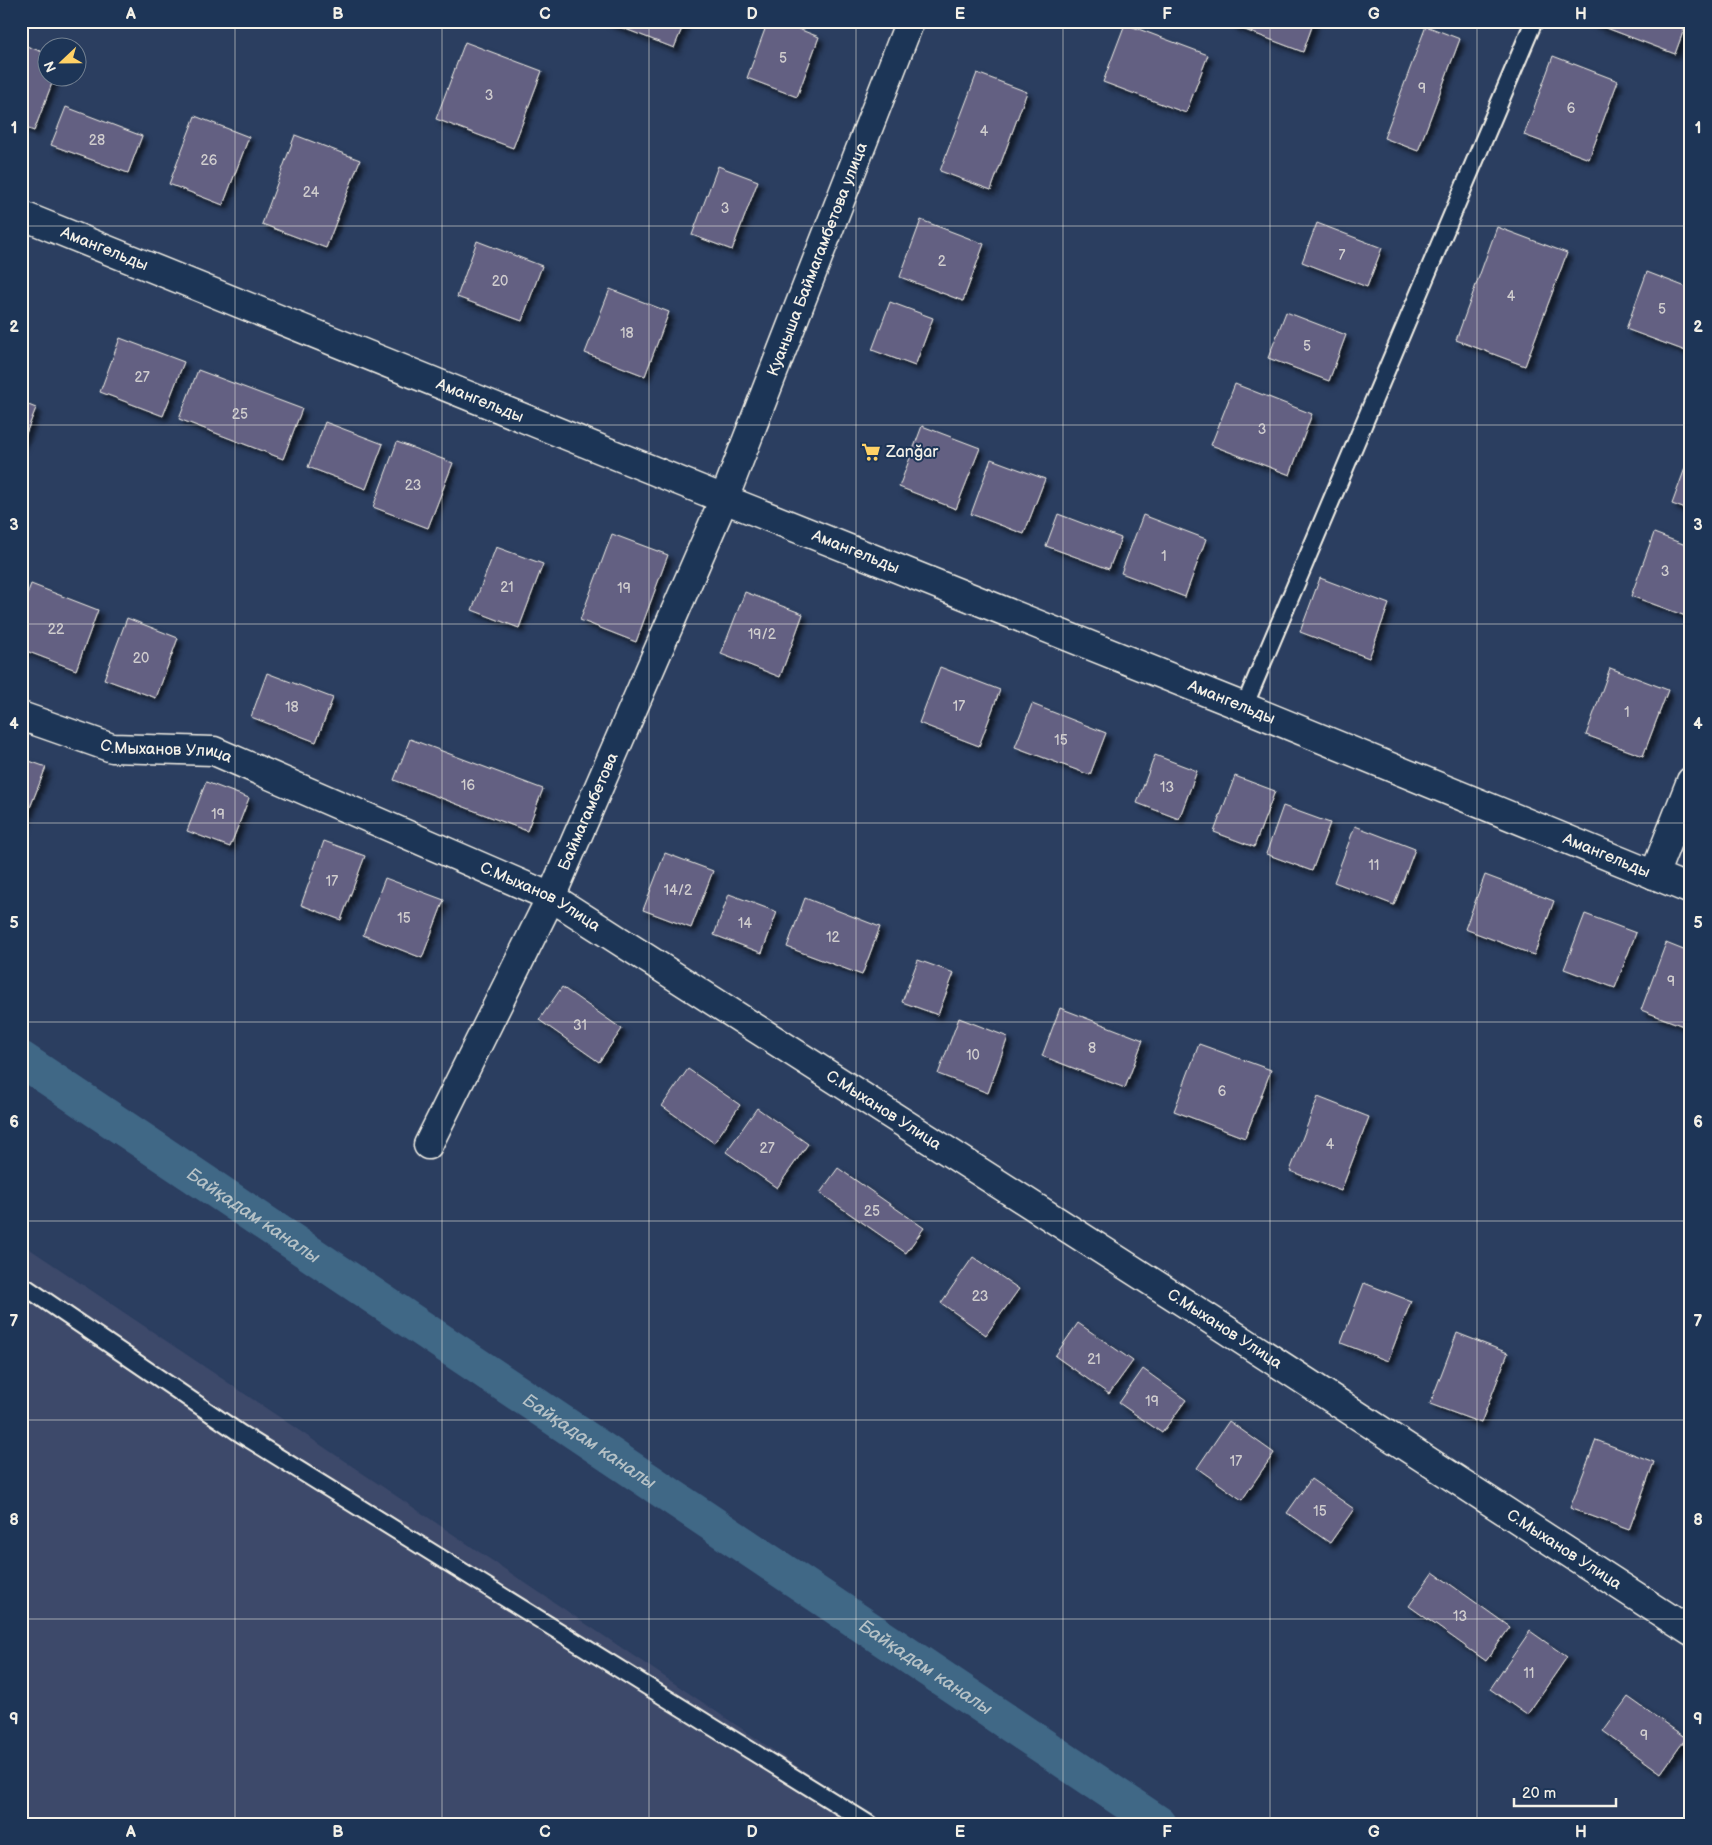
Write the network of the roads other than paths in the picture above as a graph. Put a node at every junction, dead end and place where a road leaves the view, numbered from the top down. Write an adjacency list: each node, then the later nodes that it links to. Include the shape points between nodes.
1 (910, 21): 4 (street, Куаныша Баймагамбетова улица)
2 (1534, 21): 5 (lane)
3 (21, 214): 4 (street, Амангельды)
4 (724, 499): 5 (street, Амангельды); 10 (street, Баймагамбетова)
5 (1244, 707): 8 (street, Амангельды)
6 (21, 716): 10 (street, С.Мыханов Улица, via 112,748 214,751)
7 (1691, 781): 8 (street)
8 (1654, 875): 9 (street, Амангельды)
9 (1691, 890)
10 (551, 897): 11 (street, Баймагамбетова); 13 (street, С.Мыханов Улица, via 1214,1321)
11 (428, 1145)
12 (21, 1284): 14 (lane, via 241,1434)
13 (1691, 1632)
14 (869, 1824)

